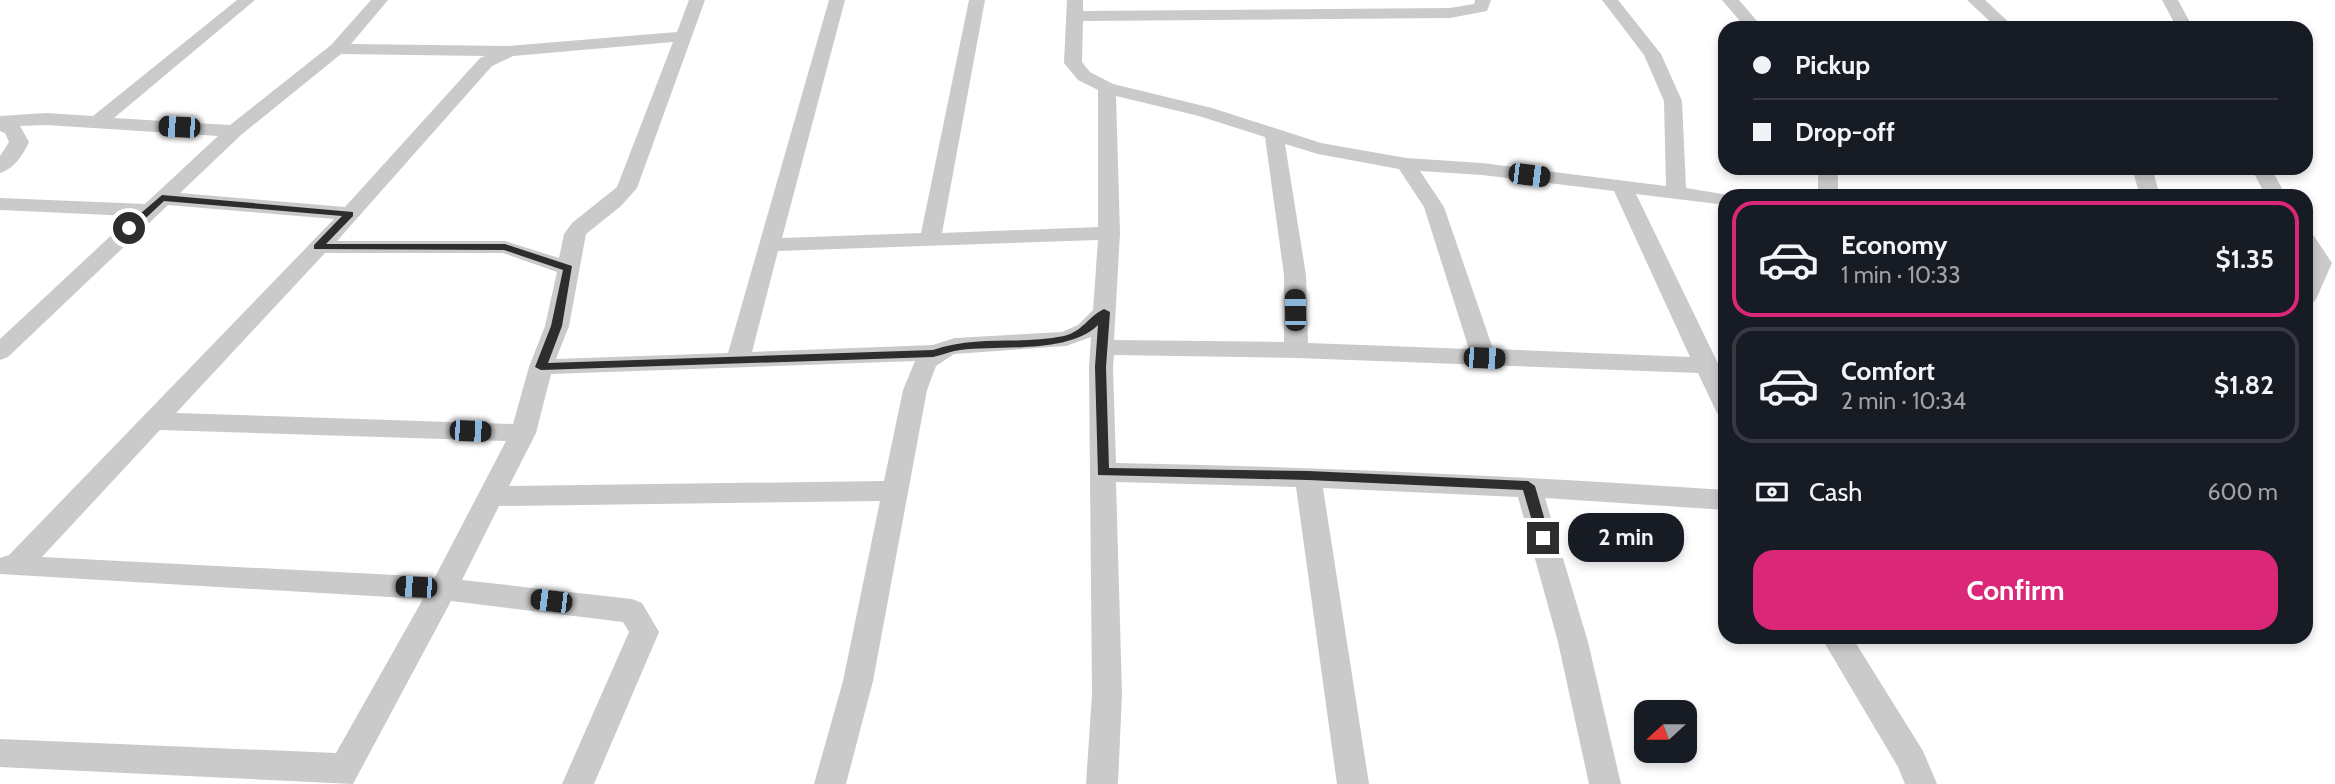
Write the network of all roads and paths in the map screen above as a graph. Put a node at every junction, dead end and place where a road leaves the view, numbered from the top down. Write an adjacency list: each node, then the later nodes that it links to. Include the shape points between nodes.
1 (247, 0): 21 (street)
2 (380, 0): 17 (street)
3 (697, 0): 16 (street)
4 (837, 0): 34 (street)
5 (977, 0): 33 (street)
6 (1483, 0): 11 (street, via 1481,8 1468,12)
7 (1610, 0): 27 (street, via 1652,54 1674,101)
8 (1730, 0): 13 (street)
9 (1975, 0): 14 (street)
10 (2170, 0): 15 (street)
11 (1353, 7): 12 (street)
12 (1074, 8): 19 (street, via 1073,63 1084,76)
13 (1749, 21)
14 (1999, 21)
15 (2181, 21)
16 (684, 36): 18 (street); 37 (street, via 627,188 613,205 578,228)
17 (337, 49): 18 (street); 22 (street)
18 (510, 51): 31 (street, via 486,62)
19 (1107, 88): 23 (street); 32 (street)
20 (0, 122): 21 (street, via 46,118); 25 (street, via 13,130 19,142)
21 (96, 123): 22 (street)
22 (234, 131): 30 (street)
23 (1274, 135): 24 (street); 42 (street, via 1294,275)
24 (1406, 164): 26 (street); 44 (street, via 1434,207)
25 (0, 167)
26 (1622, 186): 27 (street); 46 (street)
27 (1676, 193): 28 (street)
28 (1718, 198)
29 (0, 204): 30 (street)
30 (155, 204): 31 (street); 40 (street)
31 (350, 214): 35 (street)
32 (1110, 233): 33 (street); 39 (street)
33 (930, 239): 34 (street)
34 (769, 245): 45 (street)
35 (318, 247): 37 (street, via 505,247); 49 (street)
36 (2313, 251): 38 (street, via 2321,263)
37 (569, 269): 47 (street, via 557,326)
38 (2313, 281)
39 (1104, 312): 41 (street); 43 (street, via 1086,330 1066,339 963,345)
40 (3, 346)
41 (1102, 347): 42 (street); 51 (street)
42 (1296, 350): 44 (street)
43 (933, 354): 45 (street); 54 (street, via 915,390)
44 (1484, 358): 46 (street)
45 (737, 362): 47 (street)
46 (1706, 365): 48 (street)
47 (541, 367): 50 (street)
48 (1718, 390)
49 (154, 421): 50 (street); 57 (street)
50 (523, 433): 55 (street)
51 (1103, 472): 52 (street); 64 (street, via 1107,694)
52 (1308, 476): 53 (street); 65 (street)
53 (1528, 486): 56 (street); 66 (street, via 1573,642)
54 (894, 491): 55 (street); 63 (street, via 858,681)
55 (490, 496): 58 (street)
56 (1718, 499)
57 (8, 566): 58 (street)
58 (443, 589): 61 (street); 62 (street, via 632,611 643,632)
59 (1840, 644): 67 (street, via 1912,761)
60 (0, 753): 61 (street)
61 (340, 776)
62 (578, 784)
63 (830, 784)
64 (1102, 784)
65 (1353, 784)
66 (1605, 784)
67 (1921, 784)

